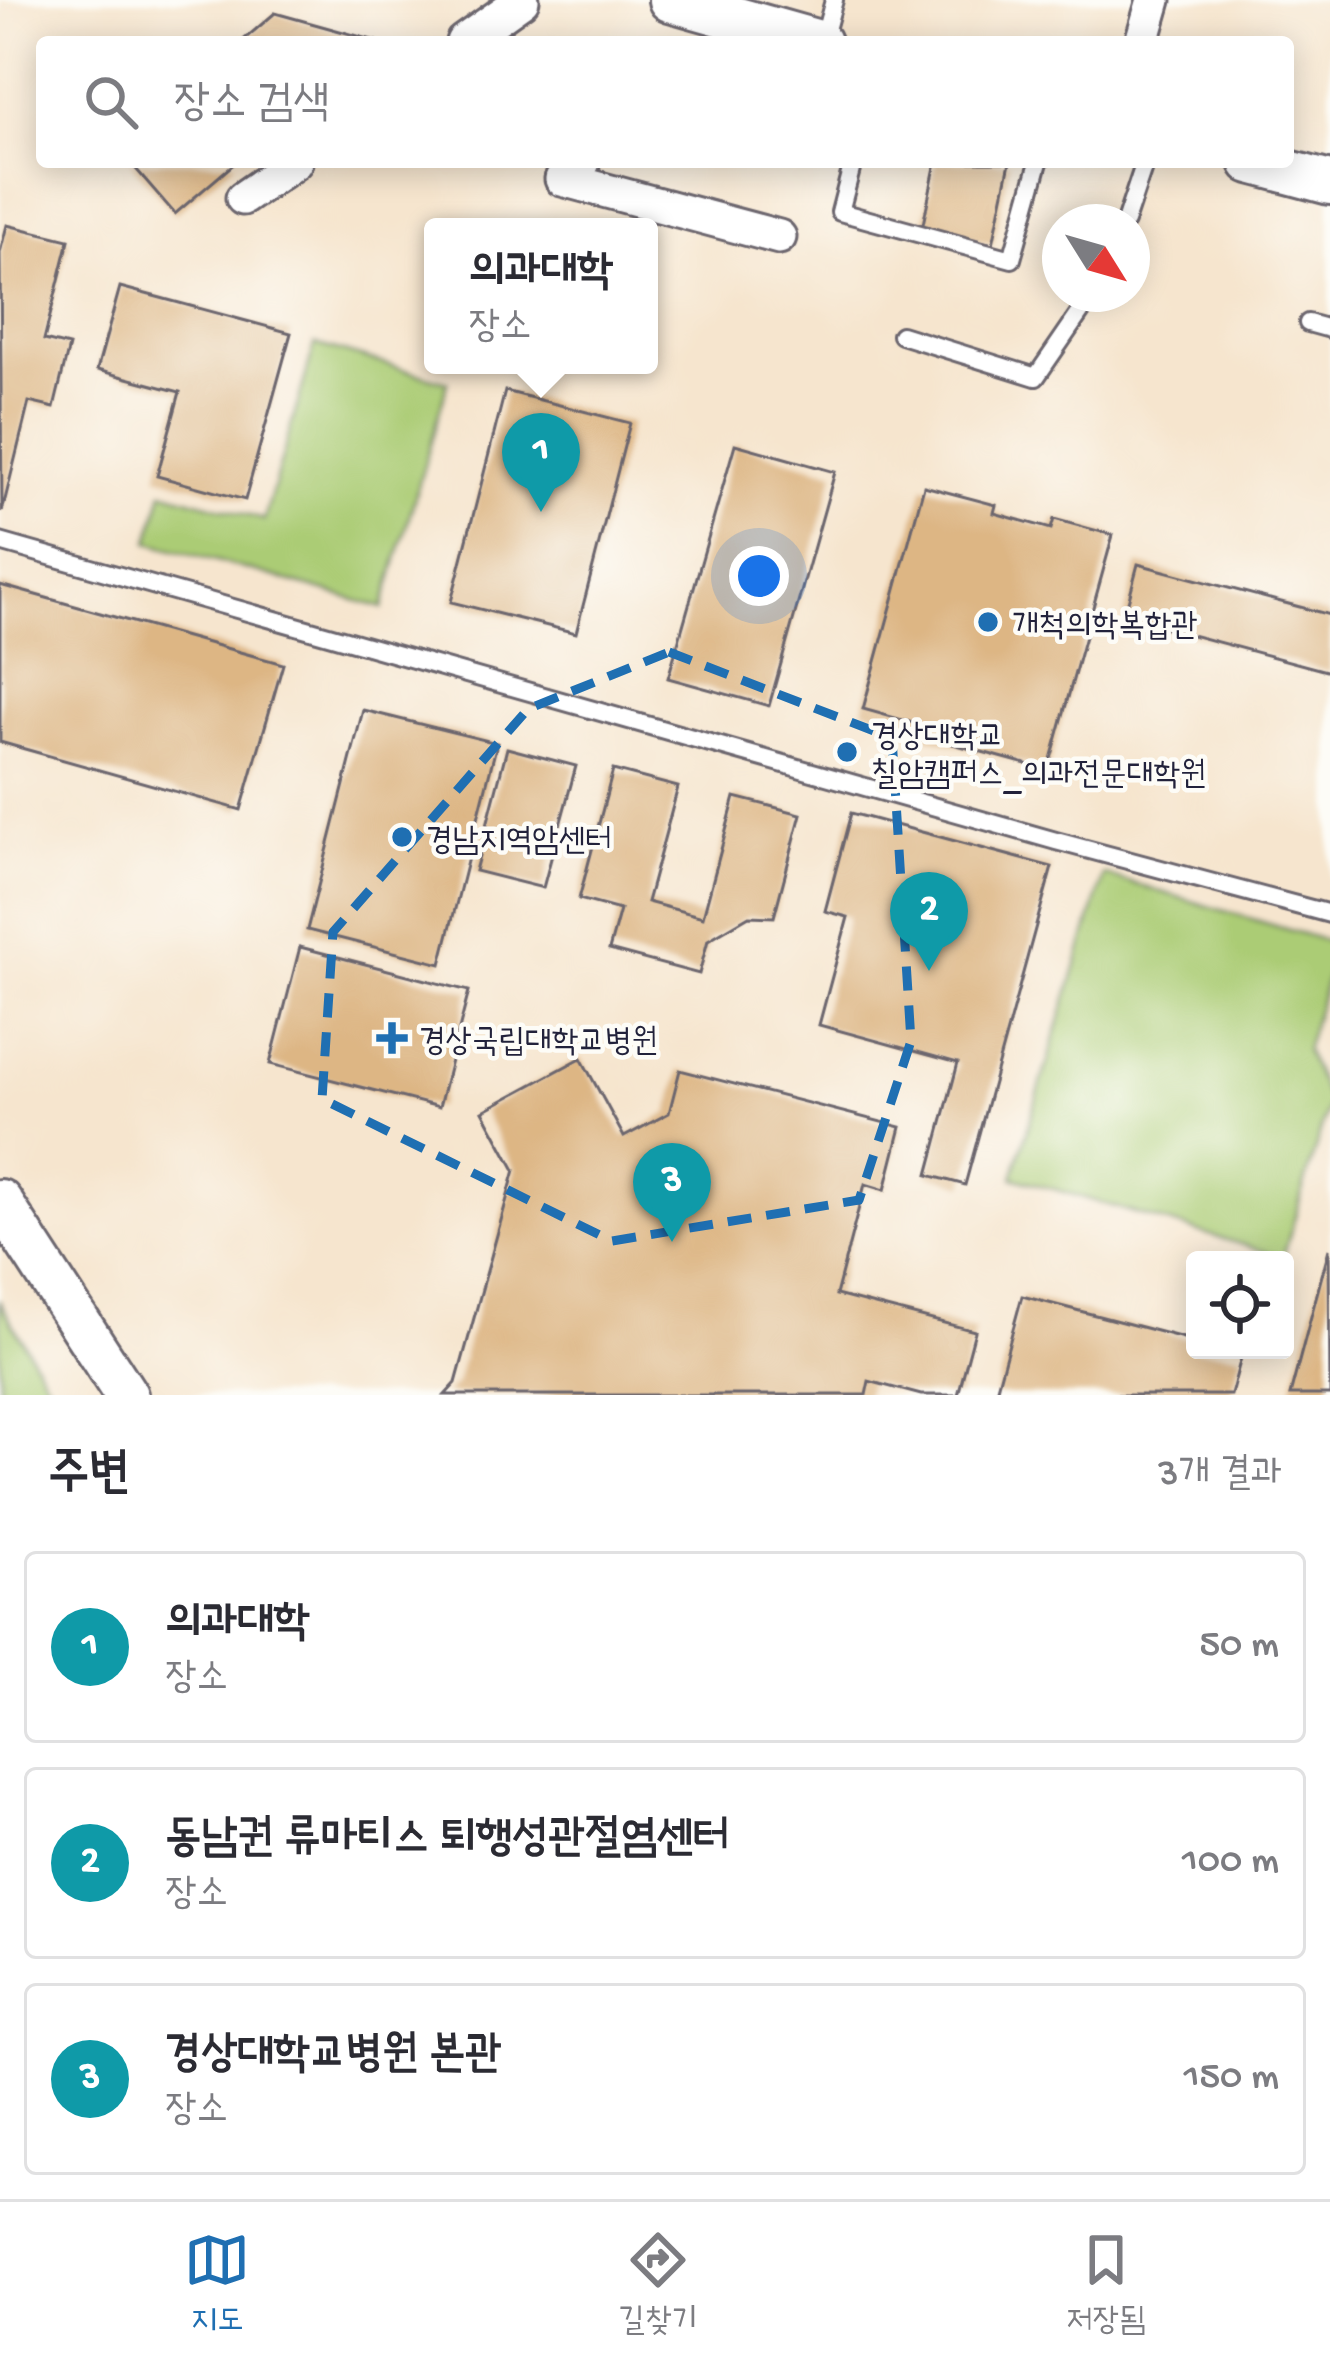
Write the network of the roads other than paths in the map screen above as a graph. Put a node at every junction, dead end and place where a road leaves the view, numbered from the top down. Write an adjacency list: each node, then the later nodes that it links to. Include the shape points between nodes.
1 (522, 0): 6 (street)
2 (670, 0): 5 (street)
3 (834, 0): 7 (lane)
4 (1154, 0): 8 (street)
5 (743, 33)
6 (471, 36)
7 (823, 36)
8 (1144, 36)
9 (286, 168): 16 (street)
10 (576, 168): 18 (street, via 562,179)
11 (852, 168): 12 (lane, via 840,212 1012,259)
12 (1037, 168)
13 (1143, 168): 17 (lane)
14 (1274, 168): 15 (street)
15 (1330, 183)
16 (243, 198)
17 (1131, 204)
18 (779, 237)
19 (1081, 312): 22 (lane, via 1036,377)
20 (1308, 323): 21 (lane)
21 (1330, 329)
22 (901, 335)
23 (0, 542): 24 (lane)
24 (1330, 914)
25 (0, 1201): 26 (street)
26 (126, 1395)

